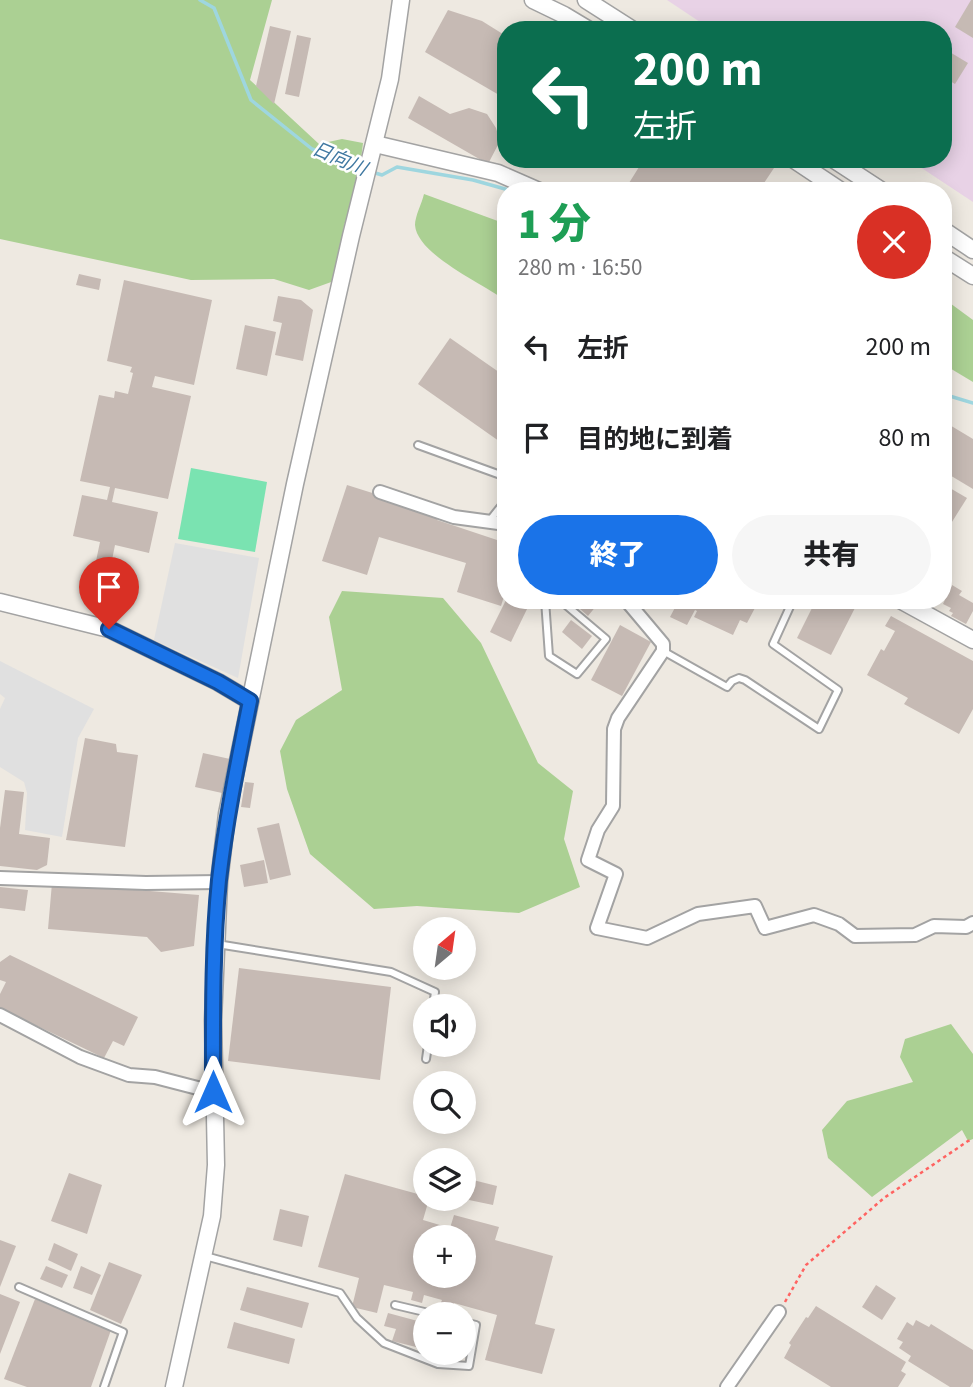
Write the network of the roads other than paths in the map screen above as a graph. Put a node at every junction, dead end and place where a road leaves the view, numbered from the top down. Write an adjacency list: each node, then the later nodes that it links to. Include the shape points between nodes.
1 (401, 0): 6 (street, via 390,79)
2 (533, 0): 4 (street)
3 (586, 0): 5 (street)
4 (574, 21)
5 (619, 21)
6 (372, 152): 9 (street, via 498,173); 30 (street)
7 (806, 168): 10 (street)
8 (847, 168): 11 (street)
9 (518, 182)
10 (828, 182)
11 (868, 182)
12 (952, 236): 13 (street)
13 (973, 250)
14 (952, 263): 15 (street)
15 (973, 276)
16 (418, 445): 17 (lane)
17 (497, 474)
18 (380, 492): 20 (street, via 454,517)
19 (497, 512): 20 (lane)
20 (489, 522): 21 (street)
21 (497, 523)
22 (0, 602): 30 (street, via 109,629)
23 (546, 609): 24 (lane, via 549,656 577,674 606,639)
24 (571, 609)
25 (634, 609): 29 (street, via 663,644)
26 (789, 609): 29 (lane, via 773,644 838,690 819,729 745,680 739,678 727,687)
27 (916, 609): 28 (street)
28 (973, 640)
29 (663, 651): 33 (street, via 614,729 613,806 598,830 588,860 616,874 597,928 647,938 698,914 755,906 765,928 814,915 855,936 915,935 934,926)
30 (250, 701): 32 (street)
31 (0, 878): 32 (street)
32 (219, 882): 34 (street)
33 (973, 923)
34 (215, 944): 35 (lane, via 391,972); 37 (street)
35 (435, 994)
36 (0, 1015): 37 (street, via 80,1057 129,1075)
37 (213, 1092): 38 (street, via 216,1166)
38 (205, 1256): 43 (lane, via 340,1293 357,1318 384,1343); 45 (street)
39 (19, 1287): 44 (lane, via 123,1332)
40 (395, 1305): 41 (lane)
41 (413, 1309)
42 (779, 1312): 46 (street)
43 (413, 1354)
44 (104, 1387)
45 (174, 1387)
46 (727, 1387)

